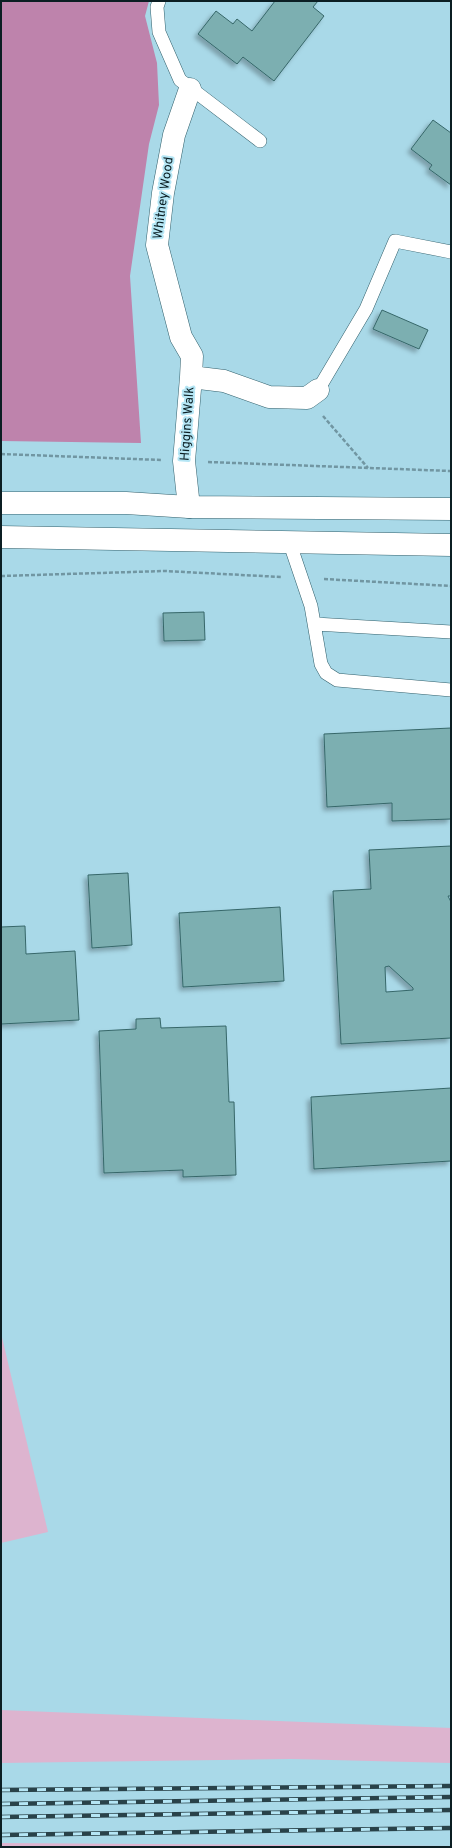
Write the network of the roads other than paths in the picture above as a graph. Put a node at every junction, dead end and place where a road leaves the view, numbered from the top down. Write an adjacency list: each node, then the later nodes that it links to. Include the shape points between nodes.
1 (159, 1): 2 (lane, via 159,32 180,80)
2 (190, 89): 3 (lane); 5 (main road, Whitney Wood, via 174,135 163,192 157,245 181,337 192,356)
3 (260, 141)
4 (451, 252): 6 (lane, via 395,240 366,309)
5 (191, 378): 6 (main road, Higgins Walk, via 224,381 269,397); 8 (main road, Higgins Walk, via 184,461)
6 (312, 394)
7 (1, 503): 8 (main road)
8 (189, 507): 9 (main road)
9 (451, 509)
10 (1, 537): 11 (main road)
11 (290, 541): 12 (main road); 13 (lane)
12 (451, 545)
13 (315, 624): 14 (lane); 15 (lane, via 321,664 326,673 337,680)
14 (451, 632)
15 (451, 690)

